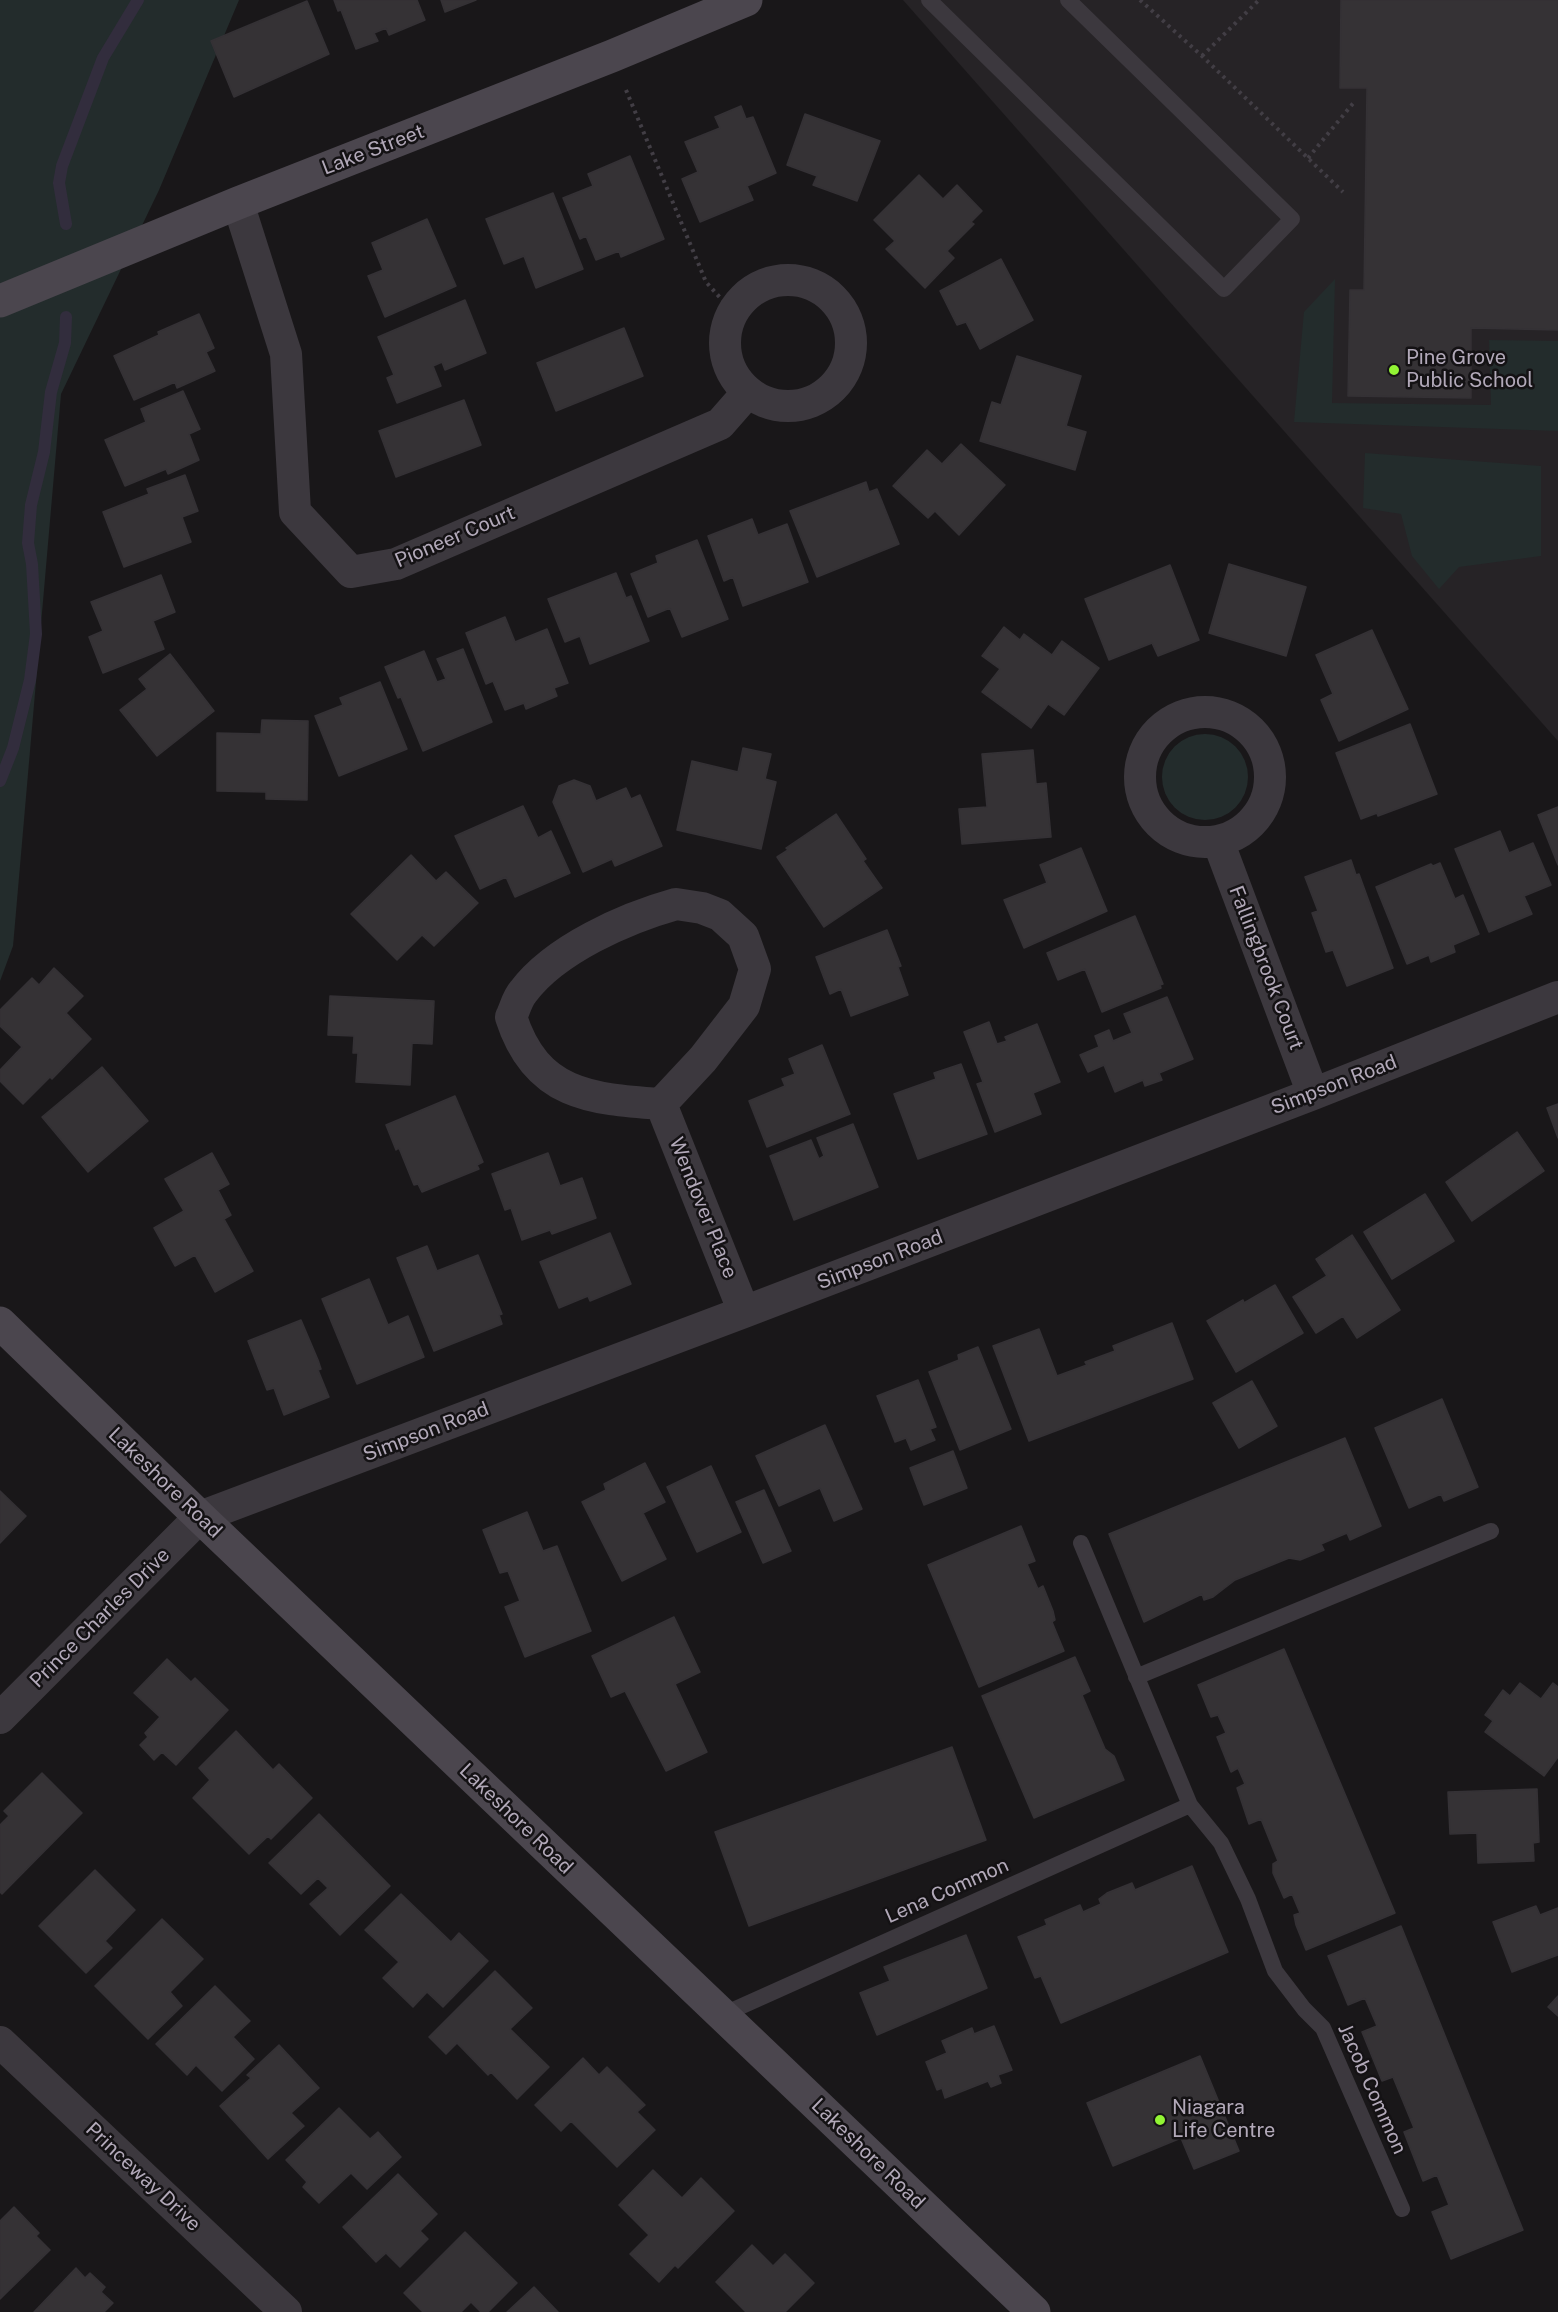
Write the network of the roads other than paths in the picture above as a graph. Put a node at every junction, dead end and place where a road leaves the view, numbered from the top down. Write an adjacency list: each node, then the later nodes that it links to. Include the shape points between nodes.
1 (746, 0): 4 (main road, Lake Street)
2 (929, 0): 3 (lane, via 1224,289 1292,219)
3 (1068, 0)
4 (238, 203): 5 (main road, Lake Street); 6 (street, Pioneer Court, via 286,354 295,512 351,572 396,564 720,424)
5 (0, 301)
6 (748, 392): 6 (street, via 763,402 799,406 832,389 843,374 851,339 847,321 824,292 790,280 772,282 757,288 733,312 724,344 727,362 735,379)
7 (1218, 841): 7 (street, via 1239,833 1256,818 1267,798 1267,754 1255,734 1238,720 1217,712 1194,712 1174,719 1158,731 1146,748 1140,768 1141,788 1148,808 1178,836 1197,842); 9 (street, Fallingbrook Court)
8 (1558, 997): 9 (street, Simpson Road)
9 (1313, 1094): 11 (street, Simpson Road)
10 (661, 1104): 10 (street, via 704,1059 744,1006 754,969 743,936 720,915 676,904 608,929 539,973 521,994 511,1017 518,1040 555,1081 586,1095); 11 (street, Wendover Place)
11 (744, 1312): 13 (street, Simpson Road)
12 (0, 1323): 13 (main road, Lakeshore Road)
13 (200, 1517): 17 (street, Prince Charles Drive); 19 (main road, Lakeshore Road)
14 (1491, 1531): 16 (lane)
15 (1080, 1543): 16 (lane, Jacob Common)
16 (1136, 1677): 18 (lane, Jacob Common)
17 (0, 1718)
18 (1190, 1805): 19 (lane, Lena Common); 21 (lane, Jacob Common, via 1221,1843 1248,1899 1275,1971 1323,2028)
19 (722, 2015): 23 (main road, Lakeshore Road)
20 (0, 2042): 22 (street, Princeway Drive)
21 (1402, 2209)
22 (286, 2312)
23 (1034, 2312)

